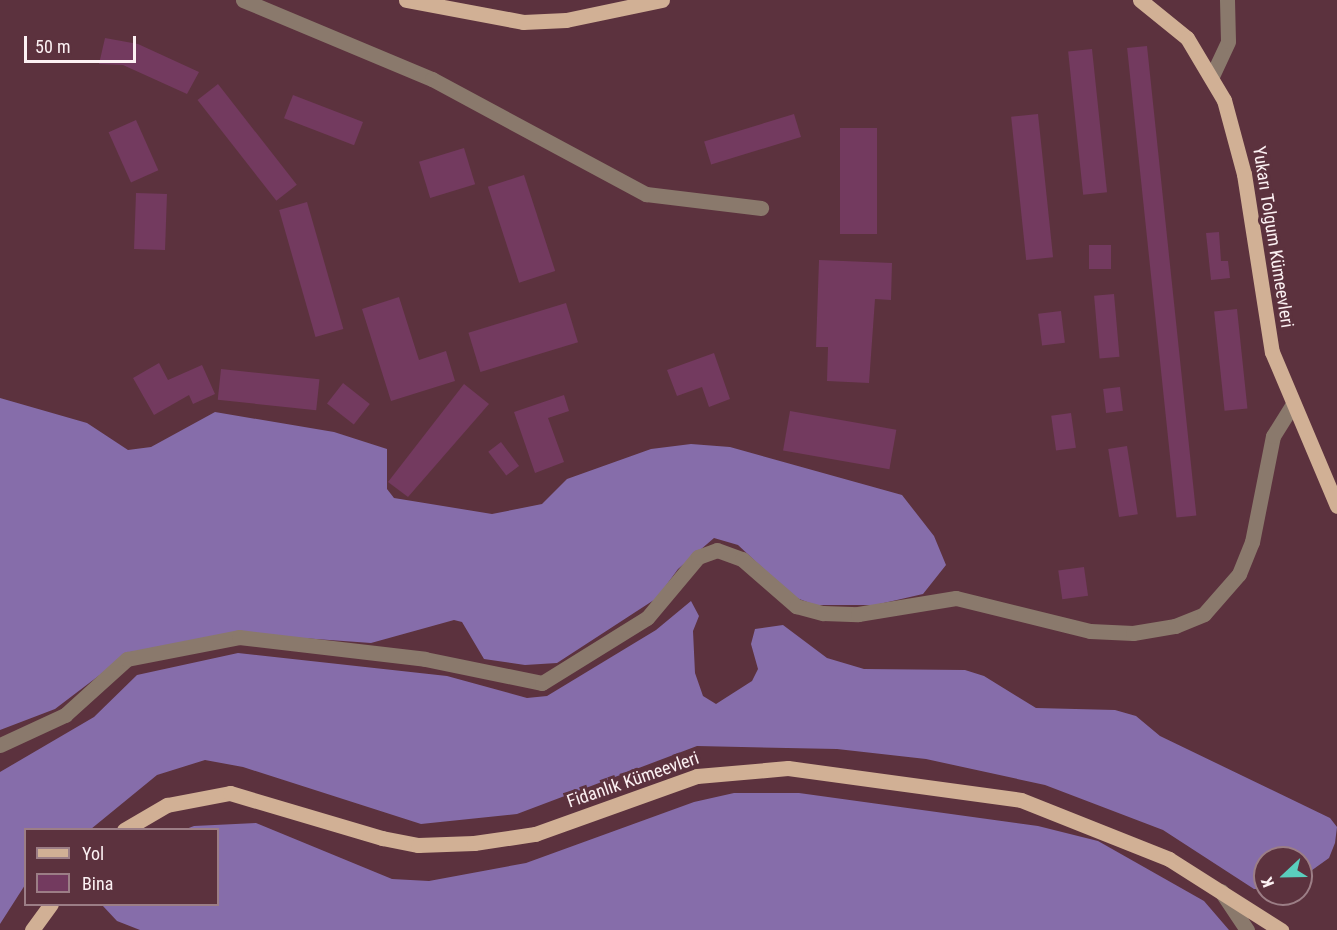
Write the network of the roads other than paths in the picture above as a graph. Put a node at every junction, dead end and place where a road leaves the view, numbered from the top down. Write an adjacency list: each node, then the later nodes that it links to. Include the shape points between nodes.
1 (243, 0): 7 (street, via 432,78 645,194)
2 (406, 0): 3 (main road, via 523,22 576,18)
3 (662, 0)
4 (1140, 0): 6 (main road, Yukarı Tolgum Kümeevleri, via 1187,38)
5 (1227, 0): 6 (street, via 1228,41)
6 (1212, 76): 8 (main road, Yukarı Tolgum Kümeevleri, via 1235,129 1268,332)
7 (761, 208)
8 (1292, 406): 9 (main road, Yukarı Tolgum Kümeevleri); 10 (street, via 1273,436 1246,558 1227,591 1204,614 1154,631 1112,633 956,598 858,614 810,611 776,591 742,559 717,550 698,557 647,618 542,683 425,659 238,637 128,659 66,715)
9 (1337, 506)
10 (0, 745)
11 (127, 828): 12 (main road, Fidanlık Kümeevleri, via 167,805 230,793 382,838 418,845 474,843 535,834 697,776 788,768 1021,800 1128,839)
12 (1221, 891): 15 (street); 16 (main road)
13 (50, 906): 14 (main road)
14 (32, 930)
15 (1247, 930)
16 (1281, 930)

